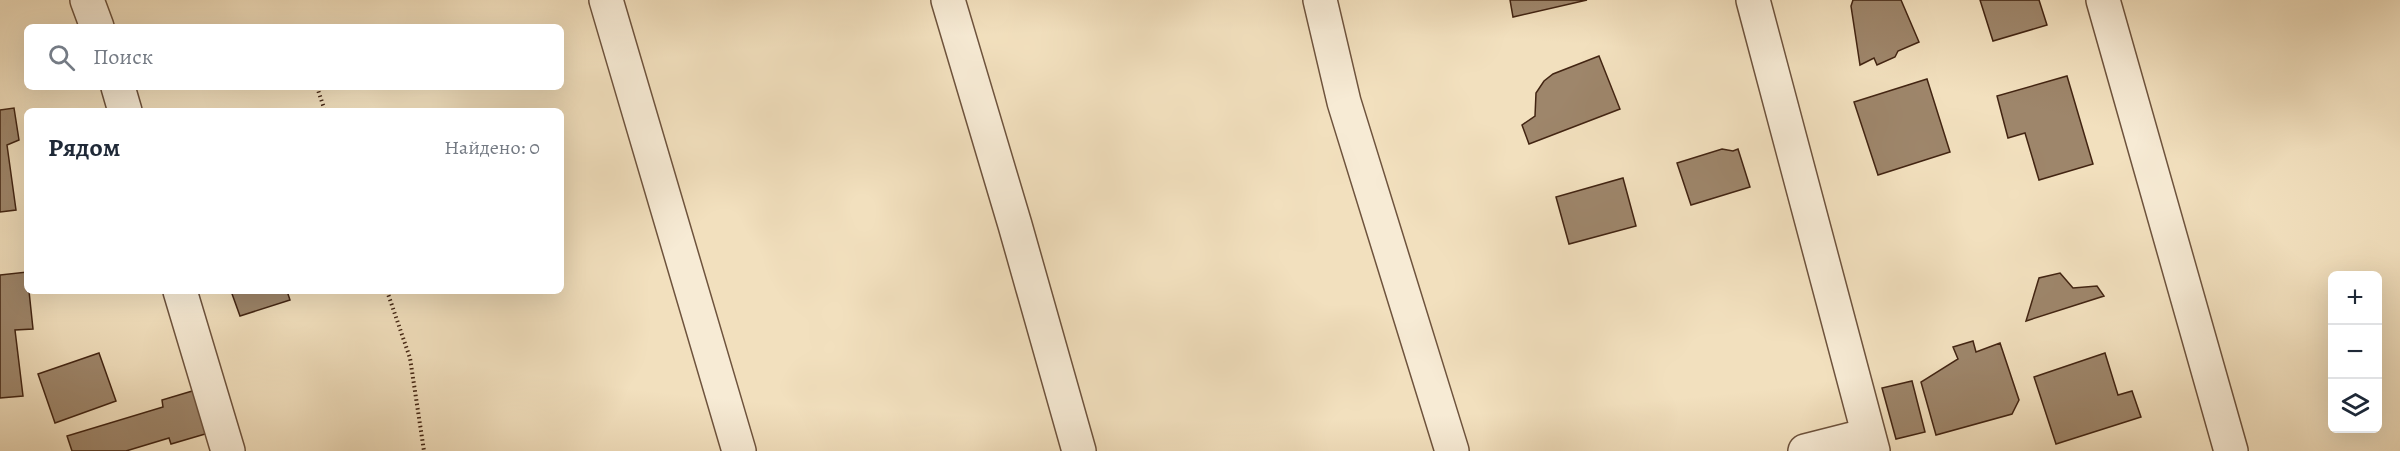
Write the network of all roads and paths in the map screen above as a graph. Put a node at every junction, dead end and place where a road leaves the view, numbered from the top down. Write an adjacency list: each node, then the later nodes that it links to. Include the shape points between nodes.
1 (87, 0): 7 (street)
2 (606, 0): 17 (street)
3 (948, 0): 18 (street)
4 (1320, 0): 19 (street, via 1344,102)
5 (1753, 0): 14 (street)
6 (2103, 0): 21 (street)
7 (96, 24)
8 (119, 90): 10 (street)
9 (317, 90): 11 (path)
10 (124, 108)
11 (324, 108)
12 (181, 294): 15 (street)
13 (388, 294): 16 (path, via 410,358)
14 (1870, 443): 20 (street)
15 (228, 451)
16 (424, 451)
17 (739, 451)
18 (1079, 451)
19 (1452, 451)
20 (1805, 451)
21 (2231, 451)

